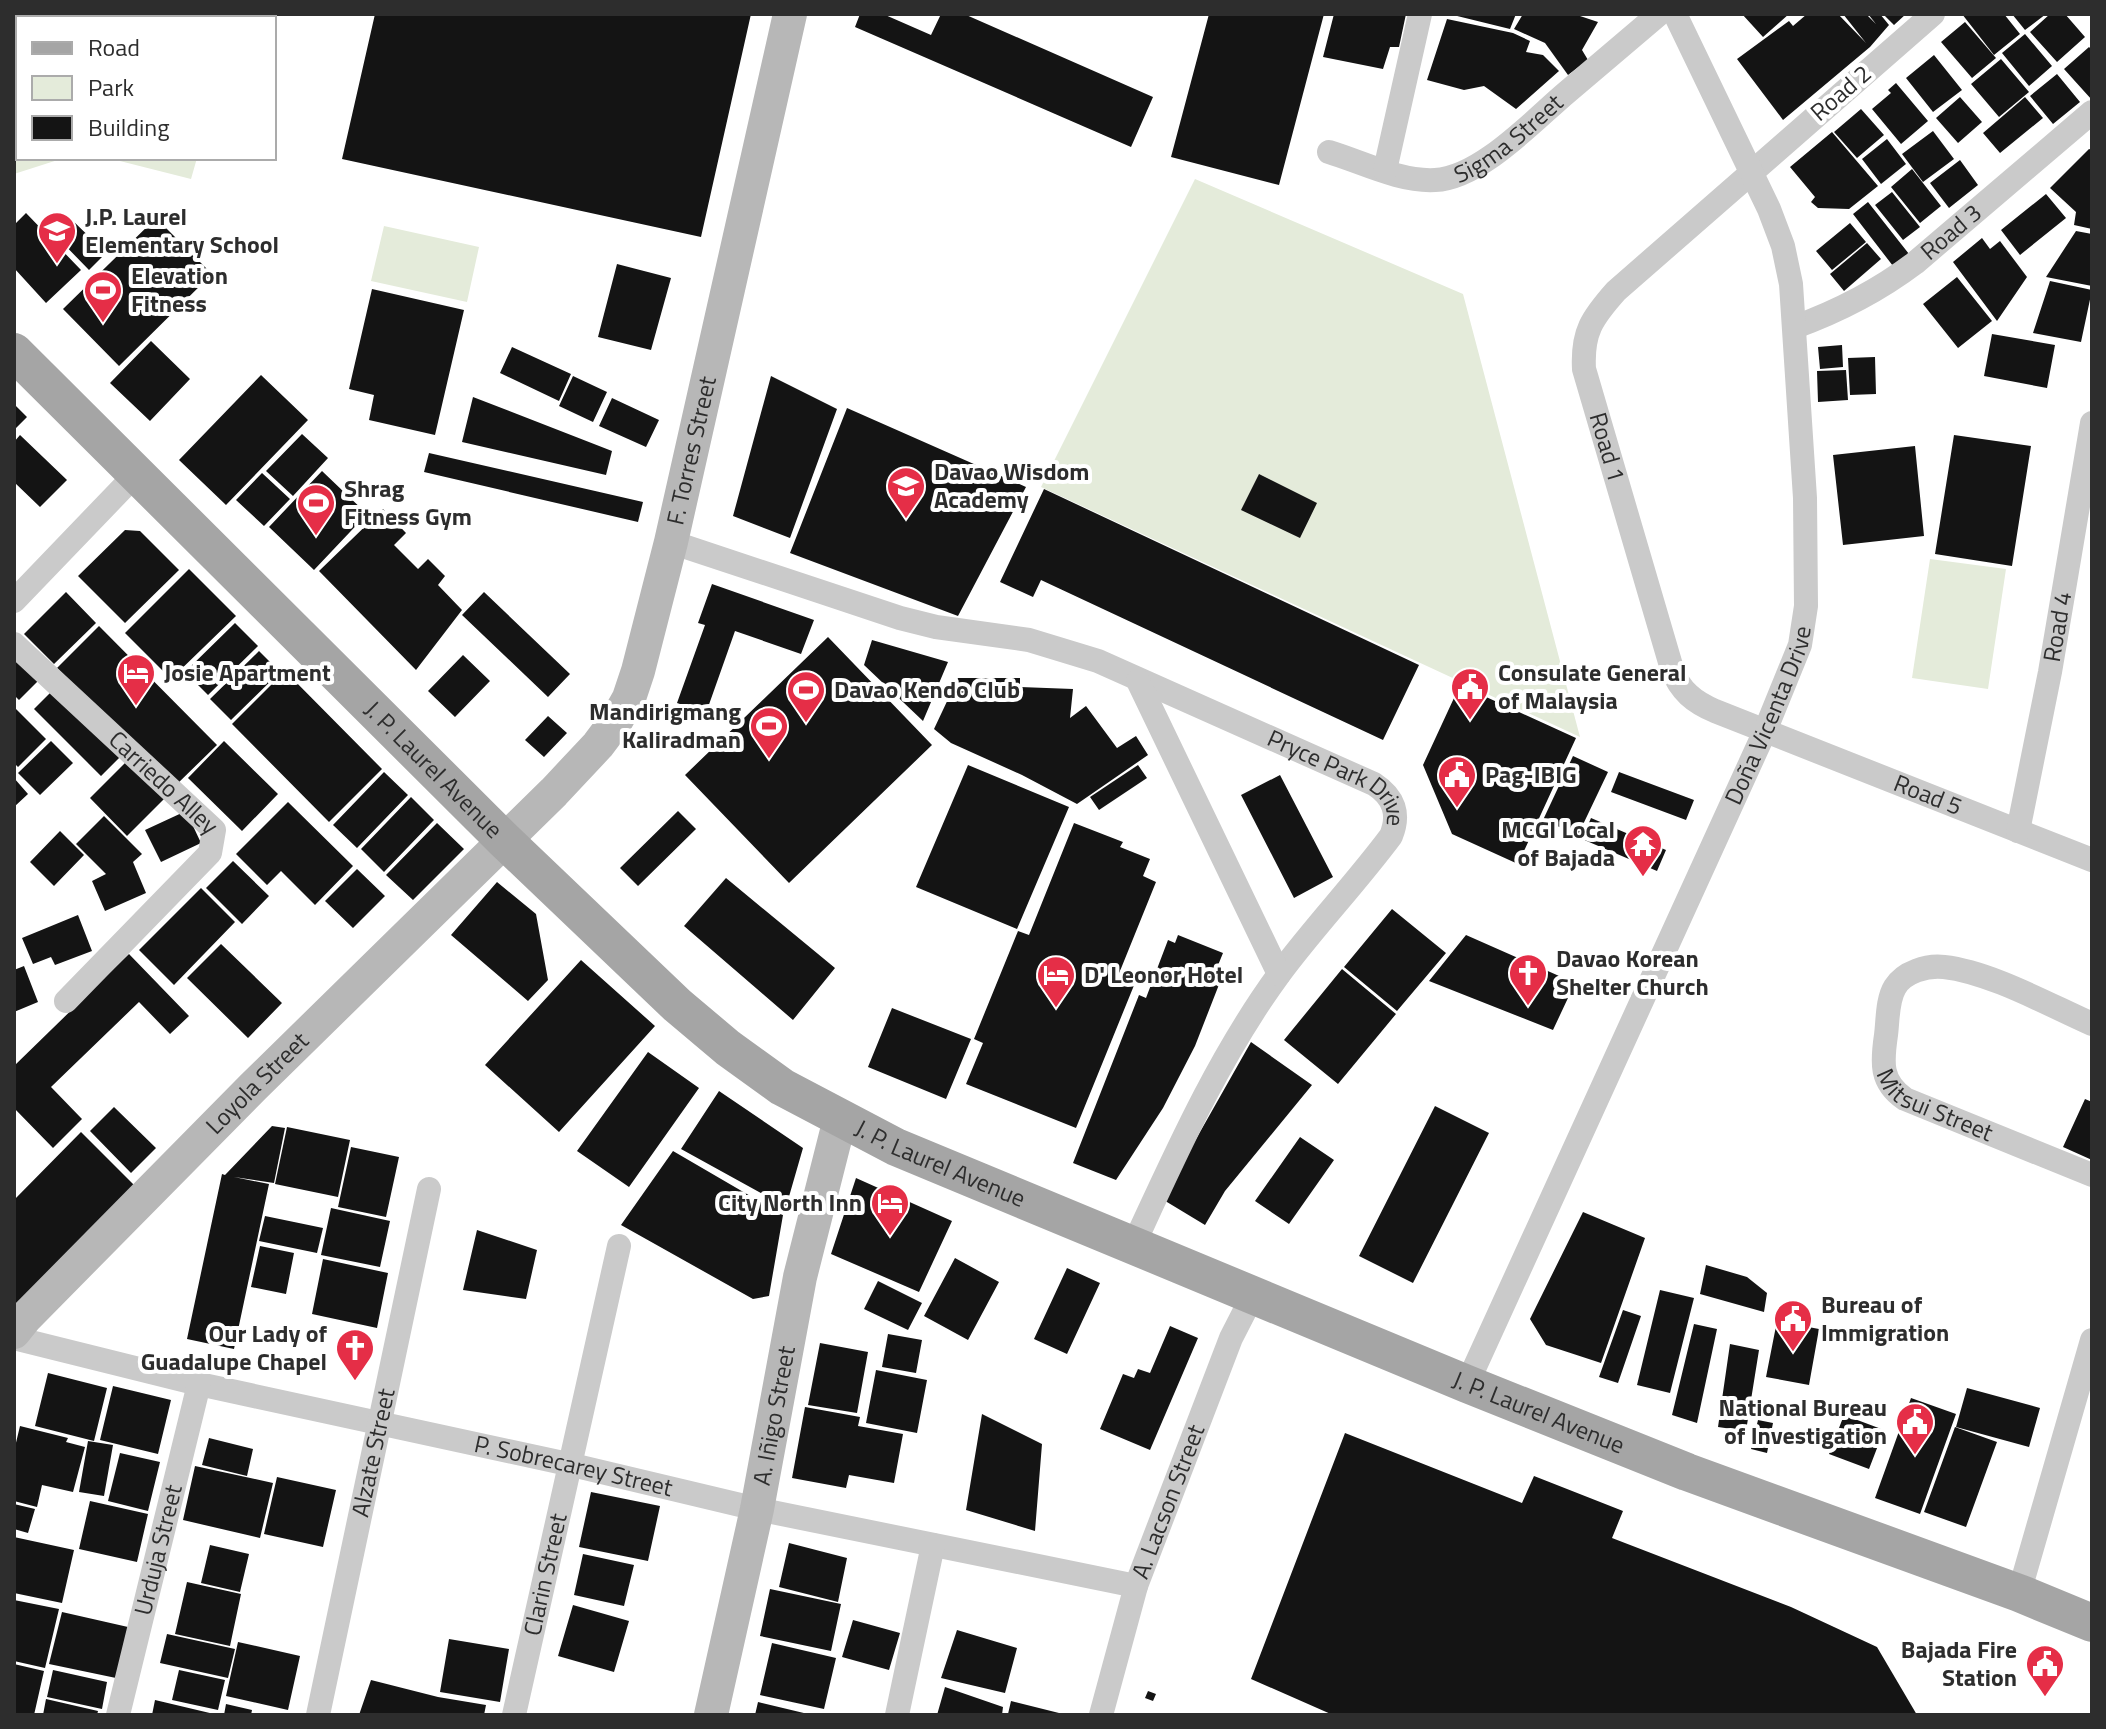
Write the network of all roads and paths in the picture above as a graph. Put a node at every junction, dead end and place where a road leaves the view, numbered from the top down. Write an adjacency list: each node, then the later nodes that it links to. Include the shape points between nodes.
1 (790, 14): 14 (main road, F. Torres Street)
2 (1420, 14): 8 (street)
3 (1659, 14): 8 (street, Sigma Street, via 1462,173 1437,180)
4 (1675, 14): 9 (street, Doña Vicenta Drive)
5 (1933, 14): 9 (street, Road 2)
6 (2092, 112): 10 (street, Road 3, via 1886,286)
7 (1329, 152): 8 (street, Sigma Street)
8 (1385, 170)
9 (1750, 171): 10 (street, Doña Vicenta Drive, via 1783,246); 18 (street, Road 1, via 1616,291 1588,328 1583,349 1590,396 1677,683 1698,703)
10 (1795, 327): 18 (street, Doña Vicenta Drive, via 1806,606 1800,645)
11 (14, 352): 13 (main road, J. P. Laurel Avenue)
12 (2092, 423): 19 (street, Road 4)
13 (137, 473): 15 (street); 20 (main road, J. P. Laurel Avenue)
14 (671, 542): 17 (street, Pryce Park Drive, via 900,618 1042,643); 20 (main road, F. Torres Street, via 624,709 598,745)
15 (14, 601)
16 (14, 644): 23 (street, Carriedo Alley, via 214,830 210,853)
17 (1138, 681): 22 (street); 22 (street, Pryce Park Drive, via 1374,784 1391,800 1396,812 1391,836)
18 (1765, 731): 19 (street, Road 5); 35 (street, Doña Vicenta Drive)
19 (2018, 831): 21 (street, Road 5)
20 (504, 840): 25 (main road, J. P. Laurel Avenue, via 677,1005 782,1087); 31 (main road, Loyola Street)
21 (2092, 860)
22 (1279, 974): 29 (street, Pryce Park Drive, via 1219,1072)
23 (66, 1001)
24 (2092, 1024): 26 (street, Mitsui Street, via 1986,978 1942,966 1922,968 1896,986 1882,1062 1889,1084 1905,1099)
25 (840, 1119): 29 (main road, J. P. Laurel Avenue); 38 (main road, A. Iñigo Street, via 800,1277)
26 (2092, 1175)
27 (429, 1189): 36 (street, Alzate Street)
28 (619, 1246): 37 (street, Clarin Street)
29 (1133, 1246): 30 (main road, J. P. Laurel Avenue)
30 (1253, 1295): 35 (main road, J. P. Laurel Avenue); 40 (street, A. Lacson Street, via 1231,1338)
31 (14, 1332)
32 (14, 1338): 34 (street, P. Sobrecarey Street)
33 (2092, 1340): 41 (street)
34 (199, 1384): 36 (street, P. Sobrecarey Street); 43 (street, Urduja Street)
35 (1467, 1384): 41 (main road, J. P. Laurel Avenue, via 1687,1472)
36 (379, 1424): 37 (street, P. Sobrecarey Street); 44 (street, Alzate Street)
37 (568, 1464): 38 (street, P. Sobrecarey Street); 45 (street, Clarin Street)
38 (757, 1509): 39 (street, P. Sobrecarey Street); 46 (main road, A. Iñigo Street)
39 (933, 1545): 40 (street, P. Sobrecarey Street); 47 (street)
40 (1136, 1586): 48 (street, A. Lacson Street)
41 (2019, 1593): 42 (main road, J. P. Laurel Avenue)
42 (2092, 1623)
43 (118, 1715)
44 (318, 1715)
45 (514, 1715)
46 (711, 1715)
47 (897, 1715)
48 (1101, 1715)

